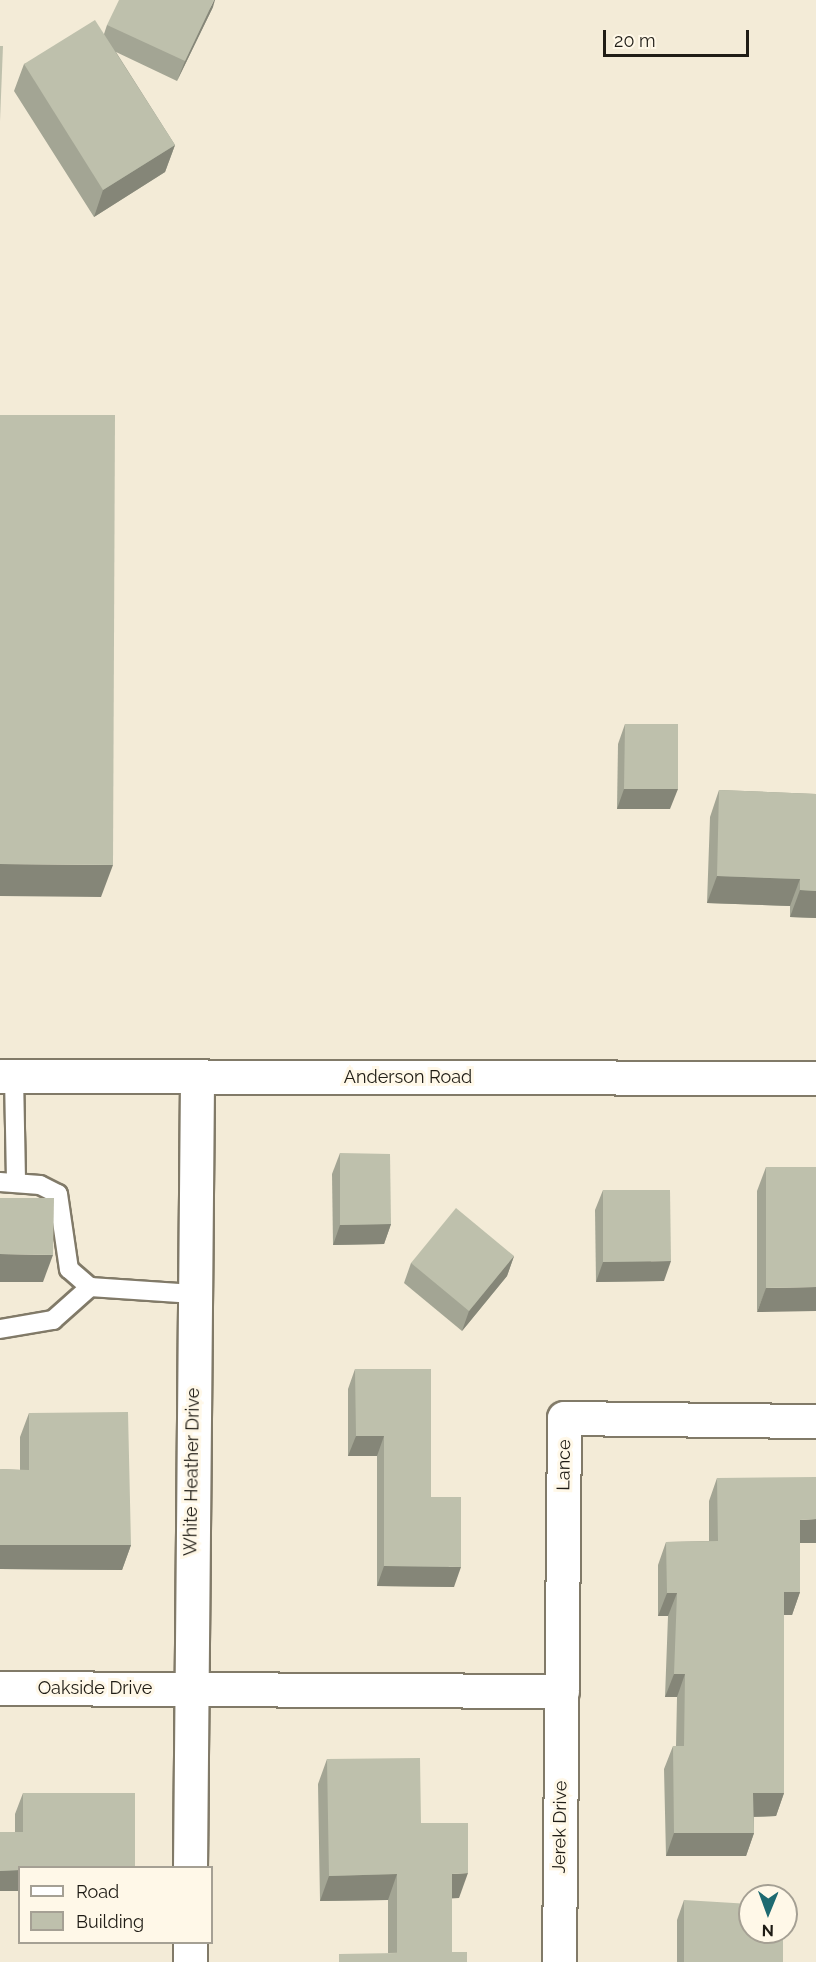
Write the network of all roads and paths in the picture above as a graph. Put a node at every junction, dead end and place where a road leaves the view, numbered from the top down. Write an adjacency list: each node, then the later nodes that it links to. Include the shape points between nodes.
1 (7, 1076): 2 (street, Anderson Road); 4 (lane)
2 (197, 1077): 3 (street, Anderson Road); 6 (street, White Heather Drive)
3 (816, 1078)
4 (8, 1182): 5 (lane, via 39,1185 58,1194 69,1269)
5 (90, 1287): 6 (lane); 7 (lane, via 53,1320)
6 (194, 1294): 9 (street, White Heather Drive)
7 (0, 1329)
8 (816, 1421): 11 (street, Lance, via 564,1419)
9 (189, 1687): 10 (street, Oakside Drive); 11 (street, Oakside Drive); 12 (street, White Heather Drive)
10 (0, 1688)
11 (562, 1691): 15 (street, Jerek Drive)
12 (190, 1866)
13 (190, 1944): 14 (street)
14 (190, 1962)
15 (559, 1962)

